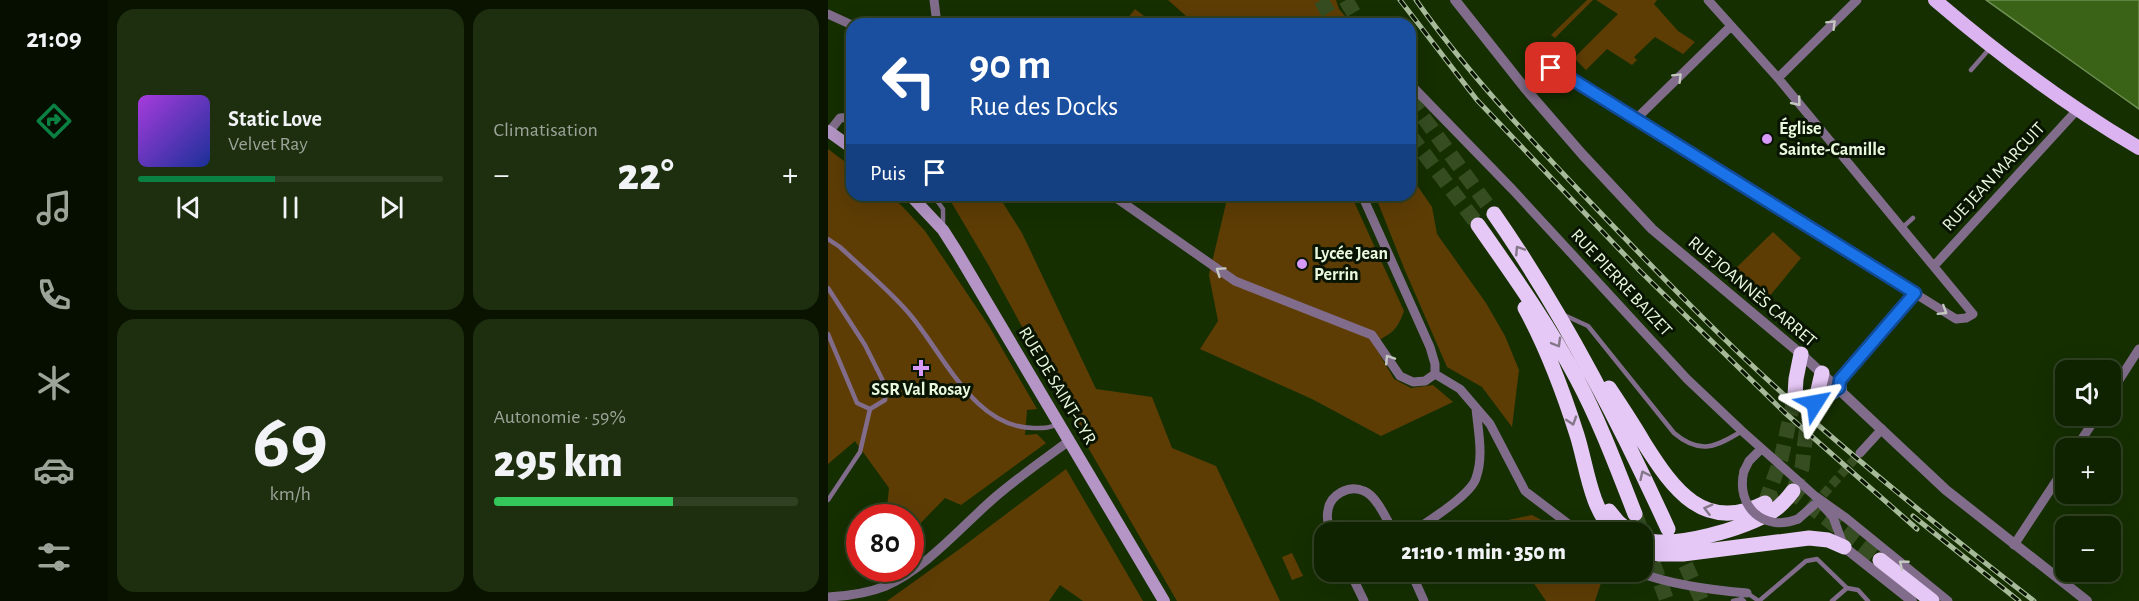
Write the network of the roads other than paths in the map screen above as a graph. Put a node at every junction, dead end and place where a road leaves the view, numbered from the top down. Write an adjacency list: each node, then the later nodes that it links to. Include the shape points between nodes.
1 (934, 0): 7 (street)
2 (1455, 0): 13 (street, RUE JOANNÈS CARRET)
3 (1708, 0): 9 (street)
4 (1857, 0): 12 (street, one-way to 4)
5 (1935, 0): 10 (main road)
6 (828, 14): 8 (street)
7 (936, 18)
8 (846, 22)
9 (1731, 26): 12 (street); 17 (street, one-way to 9)
10 (1991, 47): 11 (lane); 15 (main road)
11 (1971, 70)
12 (1778, 78): 28 (street, one-way to 28)
13 (1524, 87): 17 (street, via 1542,72 1556,69); 39 (street, RUE JOANNÈS CARRET, via 1652,228)
14 (1416, 90): 49 (street, RUE PIERRE BAIZET, via 1688,379)
15 (2078, 110): 20 (main road); 32 (street, RUE JEAN MARCUIT)
16 (846, 118): 18 (street, via 840,118)
17 (1636, 119): 35 (street)
18 (829, 132): 19 (main road)
19 (846, 144)
20 (2139, 148)
21 (916, 201): 29 (main road, RUE DE SAINT-CYR)
22 (937, 201): 29 (lane, via 943,209)
23 (1121, 201): 41 (street, one-way to 23, via 1425,381 1413,382 1400,375 1372,335 1236,281)
24 (1365, 201): 41 (street, via 1430,347)
25 (1494, 214): 33 (highway, one-way to 25)
26 (1913, 218): 28 (lane)
27 (1478, 225): 31 (highway)
28 (1902, 228): 32 (street)
29 (943, 230): 47 (main road, RUE DE SAINT-CYR)
30 (828, 239): 47 (lane, via 912,316 984,411 1025,428 1052,428)
31 (1488, 239): 53 (highway, one-way to 53, via 1546,350); 59 (highway, one-way to 59, via 1544,321 1578,381)
32 (1934, 266): 35 (street, one-way to 32, via 1956,319 1973,314)
33 (1541, 286): 36 (highway); 66 (highway, one-way to 33, via 1589,367)
34 (828, 288): 46 (lane, via 865,345 886,387 885,400)
35 (1915, 293): 43 (street, via 1840,380)
36 (1561, 314): 49 (lane, via 1588,326 1683,440 1693,446 1719,445); 58 (highway, one-way to 36, via 1743,511 1724,512 1699,507 1683,496)
37 (828, 334): 46 (lane, via 857,403)
38 (2139, 349): 42 (street)
39 (1801, 354): 40 (street, RUE JOANNÈS CARRET); 44 (highway)
40 (1822, 373): 43 (street, RUE JOANNÈS CARRET); 43 (highway, via 1813,407)
41 (1435, 374): 45 (street, via 1460,389)
42 (2121, 377)
43 (1839, 388): 48 (street, RUE JOANNÈS CARRET)
44 (1795, 395)
45 (1476, 408): 62 (street, via 1480,450 1476,480 1463,497); 63 (street, via 1490,424 1525,491)
46 (870, 409): 56 (lane, via 860,452)
47 (1058, 424): 50 (main road, RUE DE SAINT-CYR)
48 (1882, 429): 52 (street); 68 (street, RUE JOANNÈS CARRET, via 1946,490)
49 (1742, 431): 51 (street, RUE PIERRE BAIZET)
50 (1069, 441): 76 (street, via 911,571 886,586 855,595); 78 (main road, RUE DE SAINT-CYR)
51 (1761, 450): 57 (street, RUE PIERRE BAIZET); 57 (street, bridge, via 1749,461 1742,482 1743,497 1755,513 1772,522 1788,522 1798,519)
52 (1860, 453)
53 (1586, 463): 64 (highway); 65 (highway)
54 (2055, 483): 68 (street)
55 (1792, 491): 67 (highway, via 1772,512 1740,526 1682,541)
56 (828, 500)
57 (1815, 500): 69 (street, RUE PIERRE BAIZET, via 1833,517); 87 (street, RUE PIERRE BAIZET, one-way to 57, via 1846,518)
58 (1765, 503)
59 (1635, 514)
60 (1327, 522): 61 (street, via 1328,507 1337,495 1352,489 1364,490 1371,496)
61 (1388, 522)
62 (1427, 522)
63 (1566, 522)
64 (1606, 522)
65 (1619, 522)
66 (1668, 528)
67 (1653, 541)
68 (2014, 545): 88 (street, RUE JOANNÈS CARRET)
69 (1845, 547): 70 (highway, via 1828,540 1803,538 1683,554); 85 (street, RUE PIERRE BAIZET)
70 (1653, 553)
71 (1880, 560): 86 (highway)
72 (1653, 577): 77 (street)
73 (1355, 582): 79 (street)
74 (1415, 582): 80 (street)
75 (1847, 588): 82 (lane, via 1817,559 1806,561); 83 (lane); 84 (lane, via 1858,590)
76 (828, 597)
77 (1745, 597): 81 (lane); 82 (lane)
78 (1164, 601)
79 (1364, 601)
80 (1424, 601)
81 (1733, 601)
82 (1759, 601)
83 (1833, 601)
84 (1868, 601)
85 (1912, 601)
86 (1932, 601)
87 (1948, 601)
88 (2087, 601)

